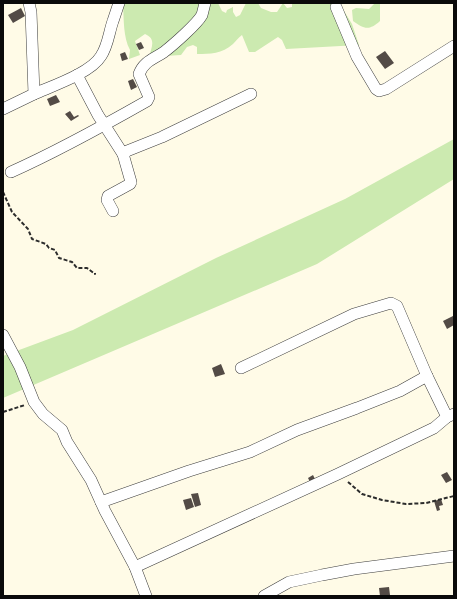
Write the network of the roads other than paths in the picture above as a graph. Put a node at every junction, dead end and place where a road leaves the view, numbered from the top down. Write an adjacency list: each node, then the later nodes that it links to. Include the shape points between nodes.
1 (29, 3): 7 (street)
2 (119, 3): 6 (street, via 102,55 93,65)
3 (205, 3): 10 (street, via 198,21 141,69 139,74 149,96 147,101)
4 (336, 7): 5 (street, via 357,57 379,91)
5 (454, 46)
6 (76, 75): 7 (street); 10 (street)
7 (34, 94): 9 (street)
8 (251, 94): 11 (street)
9 (3, 109)
10 (105, 125): 11 (street); 12 (street)
11 (123, 154): 13 (street, via 131,182 108,196 107,200)
12 (11, 172)
13 (113, 211)
14 (3, 335): 18 (street, via 34,402 43,414 62,430)
15 (241, 368): 16 (street, via 354,314 391,303 397,306)
16 (427, 376): 17 (street); 18 (street, via 400,391 297,430 250,452)
17 (451, 416): 20 (street, via 434,428 338,474)
18 (101, 502): 20 (street)
19 (454, 556): 22 (street, via 322,575 289,582)
20 (135, 567): 21 (street)
21 (146, 596)
22 (264, 596)

